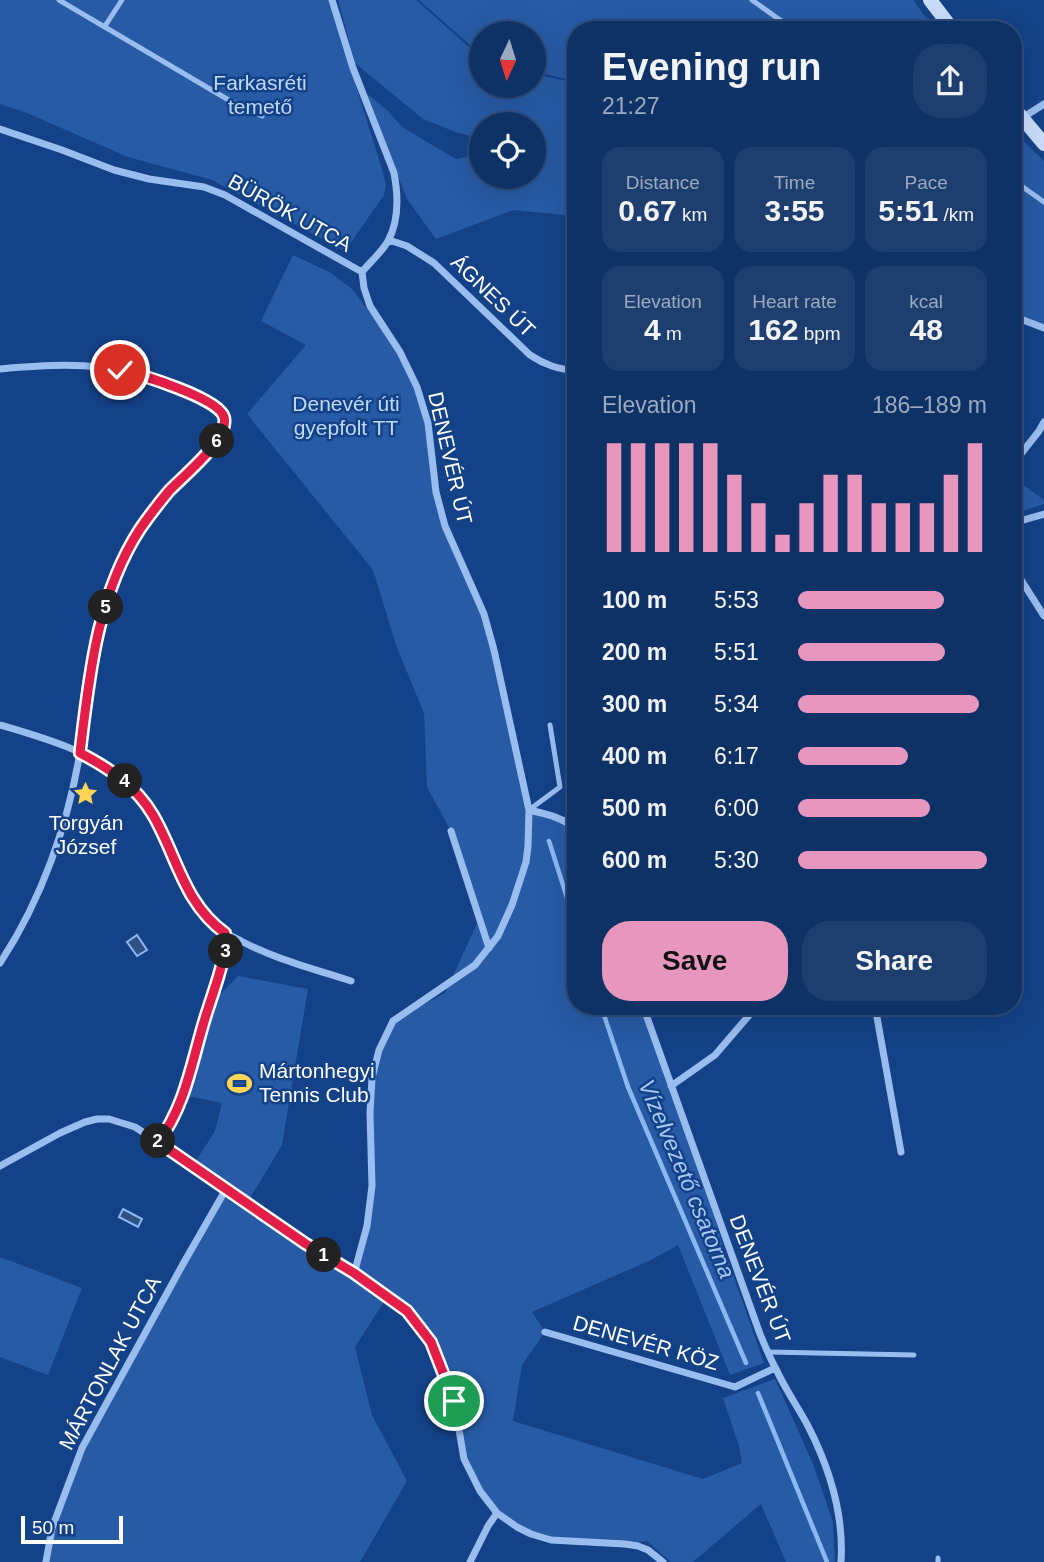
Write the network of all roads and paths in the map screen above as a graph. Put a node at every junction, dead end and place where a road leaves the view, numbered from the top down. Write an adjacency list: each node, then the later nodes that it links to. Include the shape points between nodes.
1 (59, 0): 8 (lane)
2 (122, 0): 8 (lane)
3 (332, 0): 17 (street, via 352,68 394,173 397,214)
4 (752, 0): 6 (lane)
5 (930, 0): 7 (street)
6 (781, 21)
7 (946, 21)
8 (105, 26): 11 (lane)
9 (1044, 104): 10 (street)
10 (1022, 111)
11 (262, 116)
12 (1022, 119): 14 (street)
13 (0, 129): 18 (street, BÜRÖK UTCA, via 114,170 225,195)
14 (1044, 144)
15 (1022, 186): 16 (lane)
16 (1044, 202)
17 (388, 240): 18 (street); 22 (street, ÁGNES ÚT, via 434,263 530,355 543,364)
18 (362, 272): 32 (street, DENEVÉR ÚT, via 370,306 417,387 428,423 445,526 495,650)
19 (1022, 319): 20 (street)
20 (1044, 328)
21 (0, 369): 31 (street, via 56,365 130,372 198,397 224,415 223,430 215,443 157,506 120,568 97,638)
22 (567, 370)
23 (1044, 422): 24 (street)
24 (1022, 453)
25 (1044, 514): 26 (street)
26 (1022, 520)
27 (1022, 581): 28 (street)
28 (1044, 616)
29 (0, 724): 31 (street)
30 (550, 725): 32 (lane, via 560,786)
31 (80, 753): 35 (street, via 117,774 135,791 153,814 197,906); 37 (street, via 51,858 22,927)
32 (530, 810): 33 (street); 36 (street, DENEVÉR ÚT, via 526,862 512,905)
33 (567, 822)
34 (451, 831): 36 (street)
35 (225, 933): 38 (street, via 261,951); 43 (street, via 226,951 183,1095)
36 (489, 948): 47 (street, DENEVÉR ÚT, via 475,965 393,1021 379,1050 370,1113 372,1186)
37 (0, 963)
38 (351, 981)
39 (646, 1015): 42 (street, DENEVÉR ÚT)
40 (749, 1015): 42 (street, via 715,1055)
41 (877, 1015): 44 (street)
42 (671, 1086): 49 (street, DENEVÉR ÚT)
43 (158, 1142): 45 (street, via 123,1122 97,1119 60,1133); 46 (street)
44 (901, 1152)
45 (0, 1166)
46 (226, 1189): 47 (street); 53 (street, MÁRTONLAK UTCA, via 82,1448 52,1528)
47 (354, 1273): 52 (street, via 407,1311 431,1342 454,1401 464,1459)
48 (544, 1332): 51 (street, DENEVÉR KÖZ, via 735,1387)
49 (768, 1352): 50 (lane); 51 (street, DENEVÉR ÚT)
50 (914, 1355)
51 (775, 1368): 56 (street, DENEVÉR ÚT, via 810,1430 835,1496)
52 (498, 1513): 54 (street); 55 (street, via 531,1535 638,1546)
53 (46, 1562)
54 (470, 1562)
55 (663, 1562)
56 (841, 1562)

